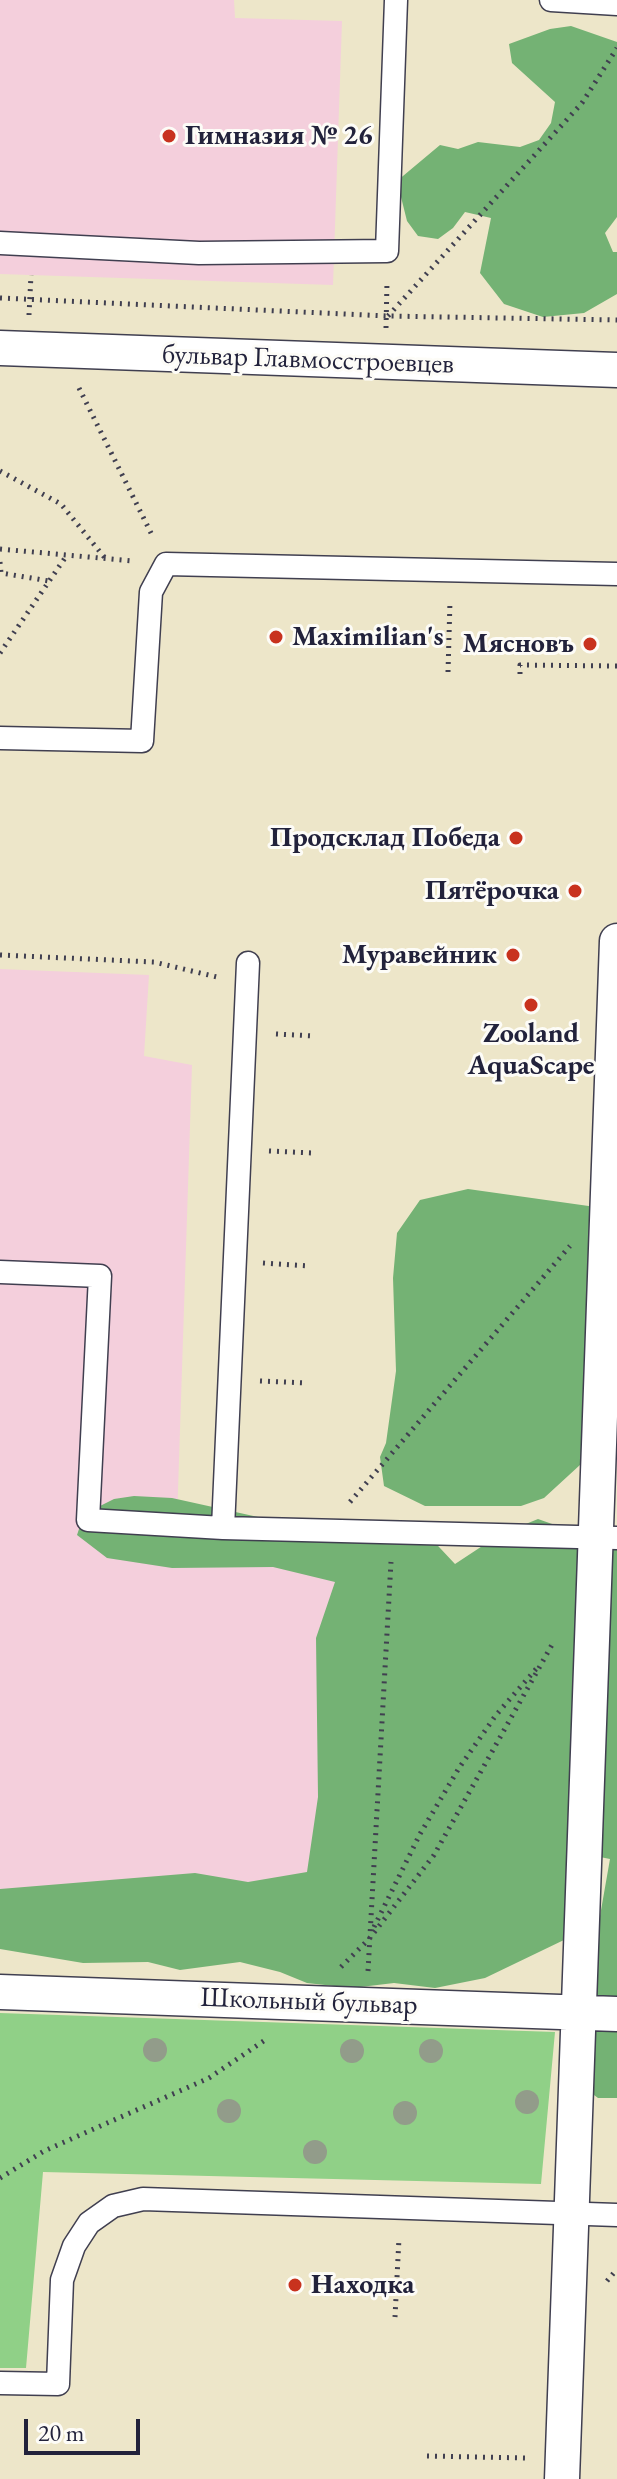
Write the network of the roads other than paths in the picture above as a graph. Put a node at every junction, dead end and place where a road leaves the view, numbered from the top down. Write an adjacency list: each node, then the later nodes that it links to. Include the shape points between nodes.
1 (396, 0): 4 (lane, via 387,251 199,253)
2 (551, 0): 3 (lane)
3 (617, 4)
4 (0, 243)
5 (0, 348): 6 (street, бульвар Главмосстроевцев)
6 (617, 370)
7 (617, 574): 8 (lane, via 166,564 151,592 142,741)
8 (0, 738)
9 (617, 941): 13 (street, via 608,1202)
10 (247, 974): 12 (lane)
11 (0, 1272): 12 (lane, via 100,1276 88,1520)
12 (223, 1528): 13 (lane)
13 (606, 1537): 15 (street)
14 (0, 1992): 15 (street, Школьный бульвар)
15 (579, 2013): 16 (street, Школьный бульвар); 17 (street)
16 (617, 2014)
17 (572, 2214): 18 (lane); 19 (lane, via 143,2199 113,2206 89,2223 62,2280 58,2384); 20 (street)
18 (617, 2215)
19 (0, 2383)
20 (563, 2469)

